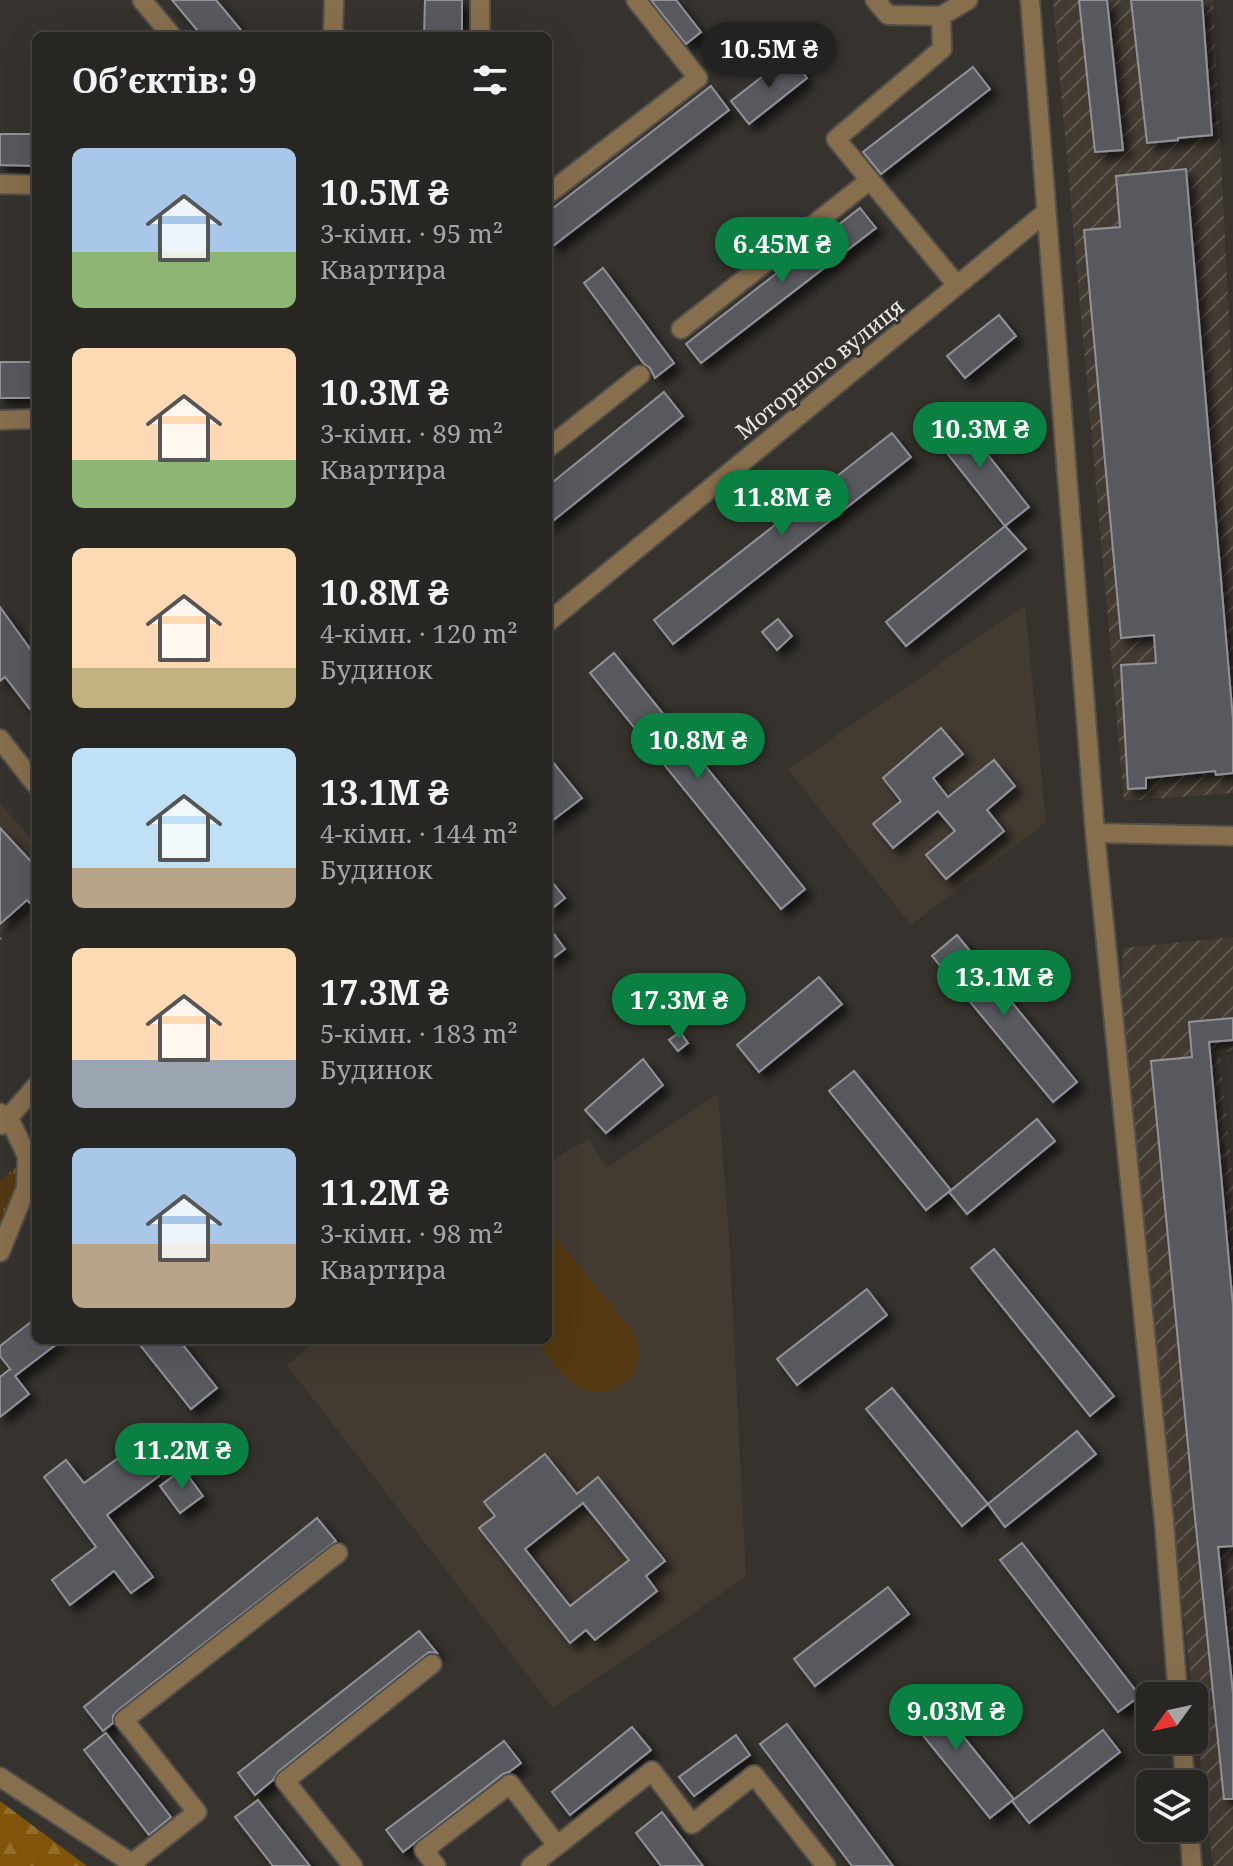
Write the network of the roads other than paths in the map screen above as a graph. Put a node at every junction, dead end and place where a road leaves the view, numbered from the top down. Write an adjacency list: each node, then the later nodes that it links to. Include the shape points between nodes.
1 (142, 0): 9 (street)
2 (334, 0): 10 (street)
3 (480, 0): 11 (street)
4 (636, 0): 15 (street, via 698,78)
5 (875, 0): 8 (street, via 888,15)
6 (968, 0): 8 (street)
7 (1030, 0): 16 (street)
8 (941, 16): 12 (street, via 942,49 836,139)
9 (169, 32)
10 (333, 32)
11 (480, 32)
12 (870, 180): 17 (street); 18 (street)
13 (0, 184): 14 (street)
14 (32, 185)
15 (552, 191)
16 (1045, 213): 17 (street, Моторного вулиця); 26 (street)
17 (957, 285): 23 (street, Моторного вулиця)
18 (681, 329)
19 (640, 375): 22 (street)
20 (32, 419): 21 (street)
21 (0, 420)
22 (552, 445)
23 (552, 614)
24 (0, 739): 25 (street)
25 (32, 780)
26 (1095, 833): 27 (street); 33 (street)
27 (1233, 836)
28 (32, 1090): 29 (street)
29 (3, 1119): 30 (street, via 27,1156 26,1188)
30 (0, 1252)
31 (338, 1553): 37 (street, via 124,1720 197,1812)
32 (432, 1664): 38 (street, via 285,1781)
33 (1177, 1682)
34 (0, 1777): 37 (street)
35 (1190, 1842): 42 (street)
36 (557, 1845): 39 (street, via 510,1784 424,1850); 40 (street); 41 (street, via 652,1771 692,1824 754,1775)
37 (133, 1865)
38 (353, 1866)
39 (436, 1866)
40 (531, 1866)
41 (826, 1866)
42 (1192, 1866)

